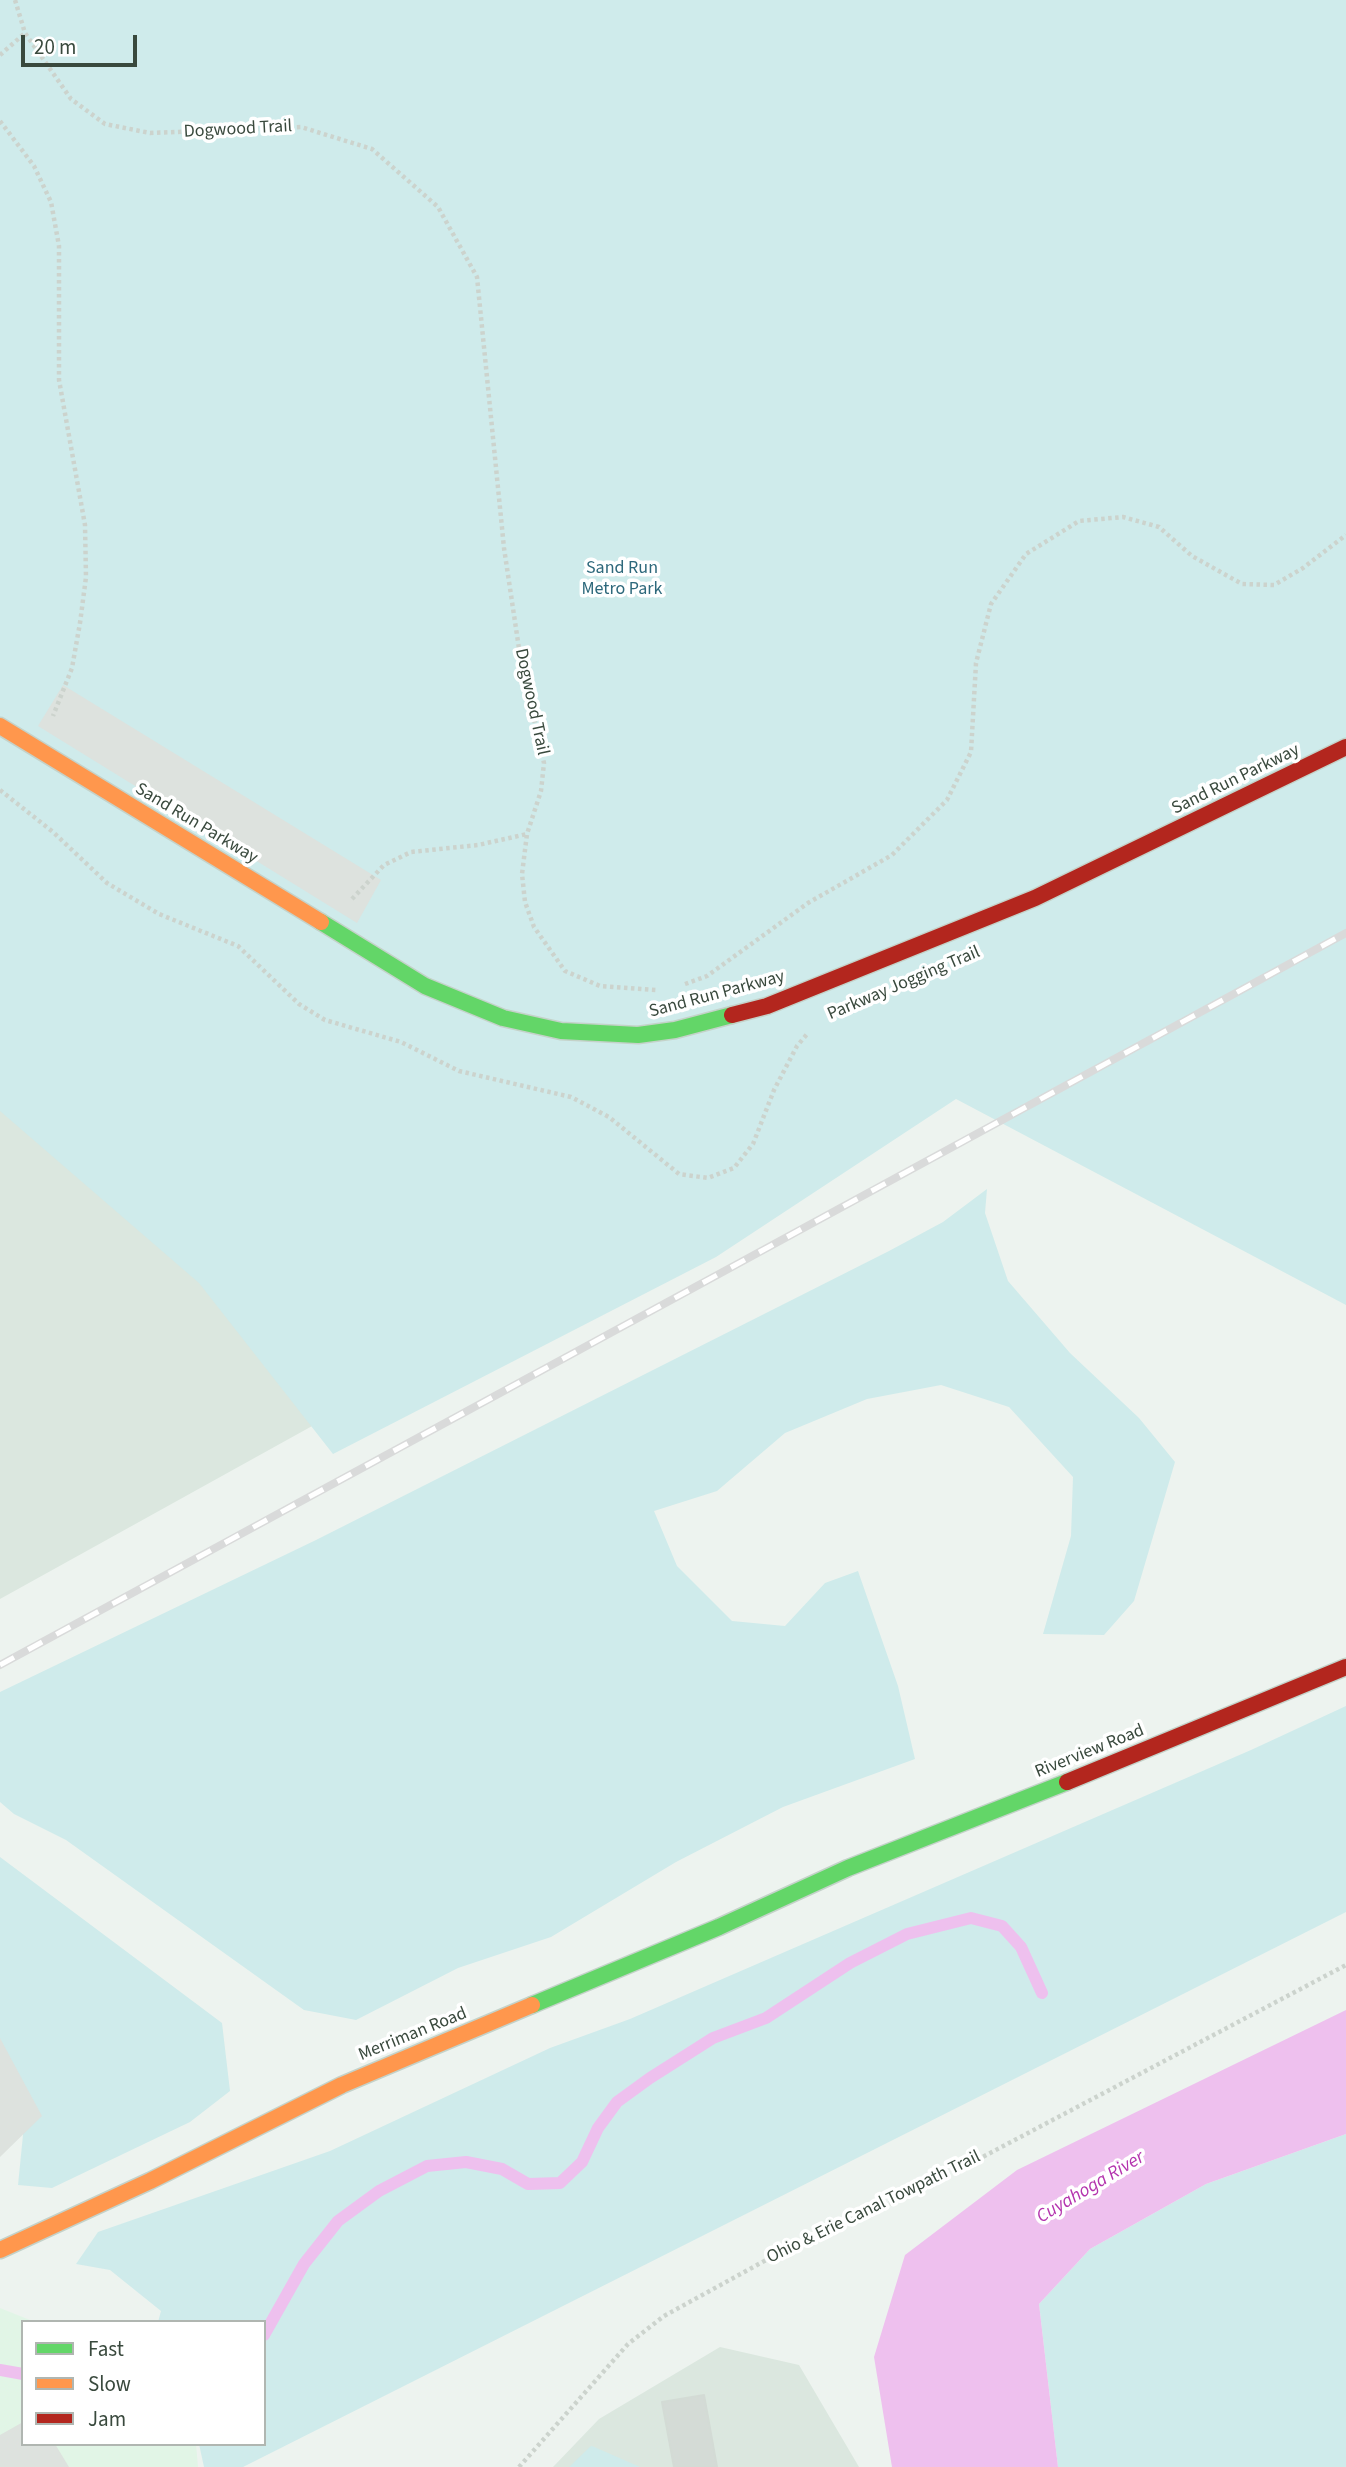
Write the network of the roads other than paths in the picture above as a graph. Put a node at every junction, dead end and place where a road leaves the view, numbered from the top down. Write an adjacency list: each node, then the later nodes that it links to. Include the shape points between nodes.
1 (0, 726): 2 (street, Sand Run Parkway, via 425,986 503,1018 586,1034 638,1035 767,1006 1035,898)
2 (1346, 747)
3 (1346, 1667): 4 (street, Riverview Road)
4 (848, 1868): 5 (street, Merriman Road, via 342,2085)
5 (0, 2250)

